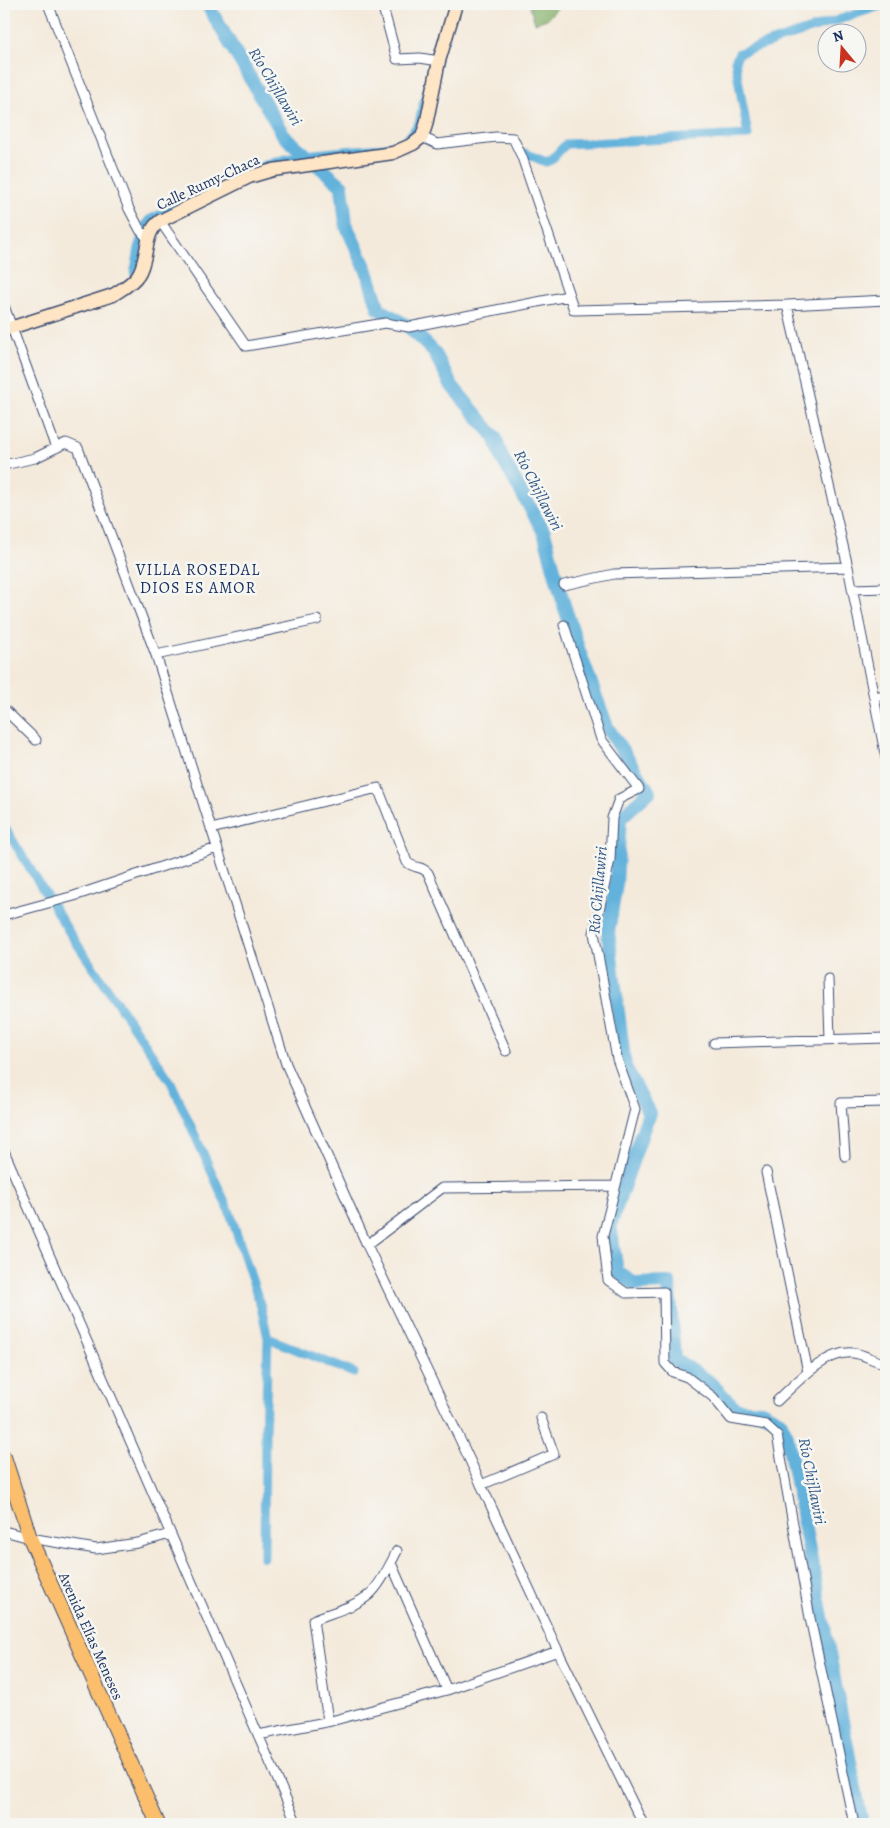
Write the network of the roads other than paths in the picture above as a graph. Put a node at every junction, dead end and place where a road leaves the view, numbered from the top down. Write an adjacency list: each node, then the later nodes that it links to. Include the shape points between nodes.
1 (48, 4): 7 (street, via 129,209)
2 (382, 4): 4 (street, via 397,59)
3 (456, 4): 4 (street)
4 (435, 60): 5 (street)
5 (422, 137): 6 (street, Calle Rumy-Chaca, via 393,153 273,170 249,177); 8 (street, via 437,144 513,138)
6 (160, 221): 7 (street, Calle Rumy-Chaca); 8 (street, via 246,346 385,323 409,327)
7 (145, 236): 12 (street, Calle Rumy-Chaca, via 145,257 138,274 128,286 113,295)
8 (568, 296): 10 (street, via 574,310)
9 (886, 300): 10 (street)
10 (787, 305): 15 (street)
11 (4, 306): 12 (street)
12 (8, 324): 13 (street)
13 (56, 448): 14 (street, via 35,458); 21 (street, via 66,443 78,448)
14 (4, 465)
15 (848, 567): 16 (street, via 614,574); 18 (street)
16 (564, 585)
17 (886, 588): 18 (street)
18 (852, 589): 23 (street)
19 (317, 620): 21 (street)
20 (564, 625): 39 (street, via 601,739 639,789 619,800 612,818 610,860 594,934 617,1059 635,1109)
21 (156, 655): 27 (street)
22 (886, 695): 23 (street)
23 (874, 697): 26 (street)
24 (4, 709): 25 (street)
25 (36, 740)
26 (886, 758)
27 (211, 830): 28 (street); 34 (street, via 378,788 406,862 422,867 428,873)
28 (217, 848): 29 (street, via 57,901); 40 (street, via 286,1064)
29 (4, 915)
30 (828, 979): 32 (street)
31 (886, 1038): 32 (street)
32 (830, 1039): 33 (street)
33 (714, 1043)
34 (506, 1050)
35 (886, 1102): 37 (street, via 842,1103)
36 (4, 1151): 48 (street)
37 (845, 1156)
38 (766, 1172): 42 (street)
39 (615, 1186): 40 (street, via 442,1188); 59 (street, via 603,1236 608,1280 626,1293 664,1292 665,1363 673,1372 687,1377 713,1397 731,1419 766,1425 777,1435 810,1618)
40 (367, 1245): 46 (street)
41 (886, 1363): 42 (street, via 854,1352 838,1354)
42 (808, 1372): 43 (street)
43 (777, 1401)
44 (541, 1418): 46 (street, via 554,1454)
45 (4, 1457): 49 (main road, Avenida Elías Meneses)
46 (481, 1485): 52 (street)
47 (4, 1531): 49 (street)
48 (170, 1534): 49 (street, via 96,1549); 55 (street)
49 (30, 1538): 56 (main road, Avenida Elías Meneses)
50 (397, 1551): 51 (street)
51 (391, 1563): 53 (street); 54 (street, via 372,1593 313,1620)
52 (558, 1651): 53 (street); 58 (street)
53 (447, 1690): 54 (street)
54 (328, 1722): 55 (street)
55 (258, 1735): 57 (street)
56 (158, 1824)
57 (297, 1824)
58 (643, 1824)
59 (854, 1824)

